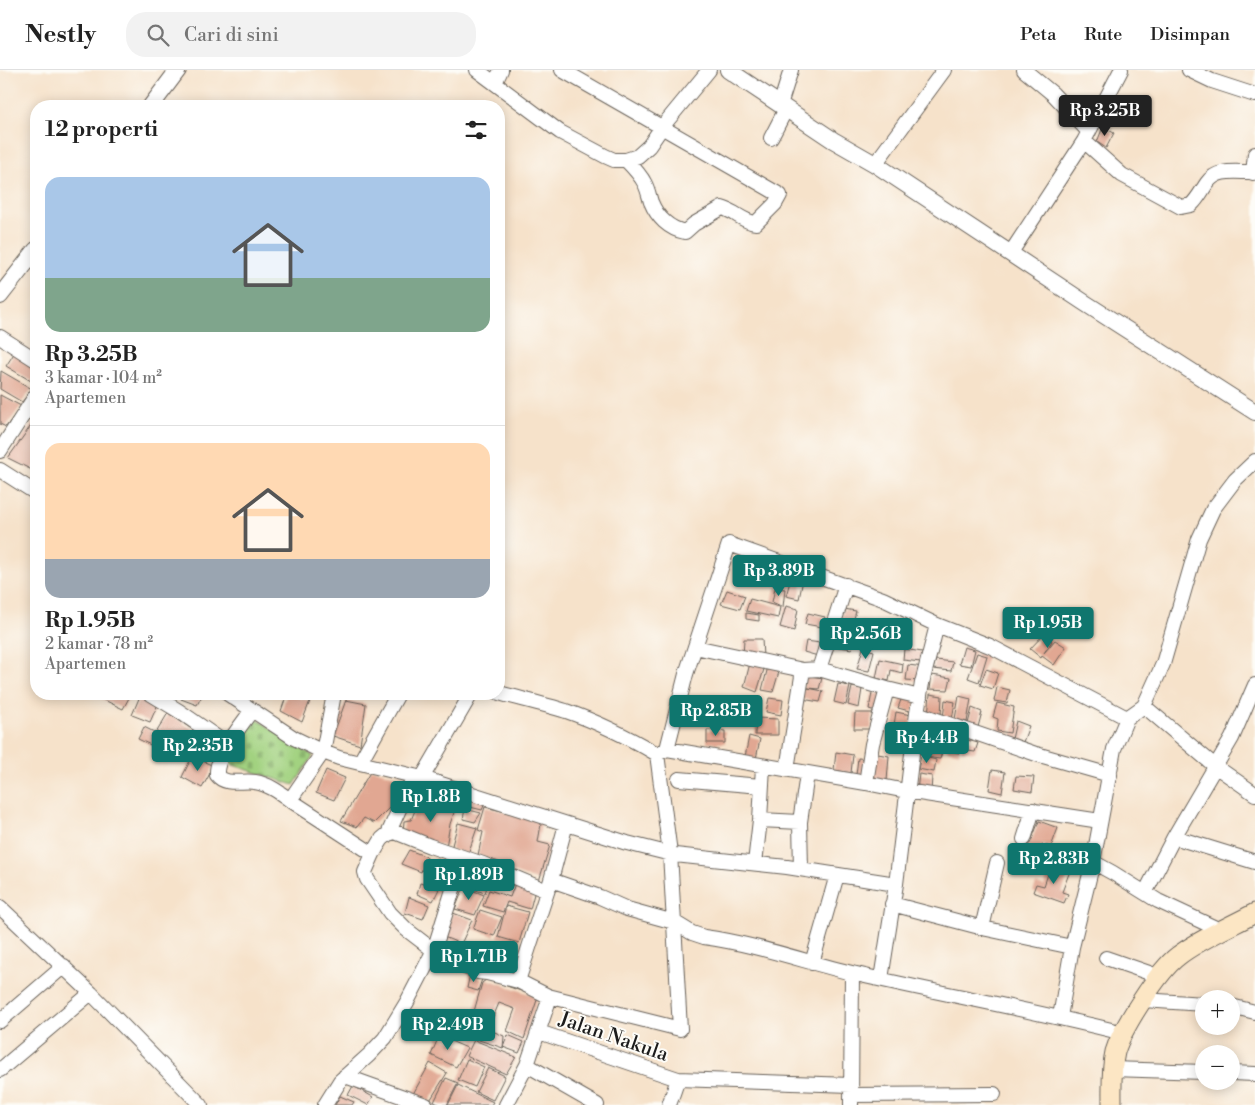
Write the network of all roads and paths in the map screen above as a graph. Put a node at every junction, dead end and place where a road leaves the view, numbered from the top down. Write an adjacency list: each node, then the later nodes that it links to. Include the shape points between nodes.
1 (178, 70): 14 (street)
2 (477, 70): 12 (street)
3 (501, 70): 12 (street)
4 (709, 70): 16 (street)
5 (728, 70): 15 (street)
6 (790, 70): 15 (street)
7 (944, 70): 21 (street)
8 (1024, 70): 17 (street, via 1053,94)
9 (1189, 70): 13 (street)
10 (570, 72): 16 (street)
11 (1117, 72): 17 (street)
12 (494, 83): 20 (street, via 560,132 614,160)
13 (1255, 95)
14 (156, 100)
15 (783, 107): 18 (street); 21 (street)
16 (662, 127): 20 (street, via 649,146 638,156); 20 (street, via 780,195 775,204 756,223 722,208 684,232 674,230 657,215 646,185)
17 (1086, 137): 22 (street, via 1122,175 1181,207 1191,205 1216,174); 23 (street)
18 (771, 138)
19 (1255, 154): 22 (street)
20 (626, 160)
21 (875, 164): 23 (street)
22 (1254, 173)
23 (1010, 254): 29 (street)
24 (30, 258): 25 (street)
25 (0, 296)
26 (0, 338): 27 (street)
27 (30, 356)
28 (30, 404): 30 (street)
29 (1255, 412)
30 (0, 451)
31 (1255, 461): 48 (street, via 1235,480 1214,509 1199,539 1163,664)
32 (0, 470): 33 (street)
33 (30, 489)
34 (846, 585): 35 (street); 36 (street, via 729,544); 37 (street)
35 (937, 625): 42 (street); 51 (street, via 990,646)
36 (695, 647): 38 (street); 53 (street)
37 (819, 668): 38 (street); 40 (street)
38 (803, 670): 58 (street)
39 (1255, 685): 57 (street, via 1232,738)
40 (888, 689): 42 (street); 63 (street, via 872,744)
41 (505, 695): 53 (street, via 591,720)
42 (920, 697): 50 (street)
43 (161, 700): 52 (street)
44 (237, 700): 49 (street)
45 (333, 700): 54 (street)
46 (395, 700): 55 (street)
47 (467, 700): 61 (street)
48 (1144, 706): 51 (street); 57 (street)
49 (252, 710): 52 (street); 54 (street, via 294,738)
50 (917, 713): 60 (street, via 1036,754); 65 (street)
51 (1128, 718): 60 (street, via 1114,749)
52 (228, 745): 67 (street, via 218,765 219,778 262,783)
53 (662, 751): 56 (street); 77 (street)
54 (323, 752): 55 (street); 67 (street)
55 (360, 762): 61 (street)
56 (763, 766): 58 (street); 64 (street)
57 (1215, 766): 66 (street); 74 (street)
58 (787, 769): 59 (street)
59 (807, 774): 63 (street); 71 (street)
60 (1110, 775): 70 (street)
61 (418, 777): 72 (street); 73 (street)
62 (679, 779): 64 (street)
63 (866, 783): 65 (street)
64 (761, 786): 69 (street)
65 (906, 792): 68 (street); 85 (street)
66 (1255, 794)
67 (290, 800): 76 (street)
68 (1033, 810): 70 (street); 75 (street)
69 (760, 820): 71 (street); 81 (street)
70 (1100, 821): 79 (street)
71 (800, 822): 83 (street)
72 (566, 824): 77 (street); 86 (street)
73 (388, 834): 76 (street); 78 (street, via 398,833)
74 (1174, 837): 80 (street); 87 (street)
75 (1024, 839)
76 (373, 854): 95 (street, via 365,872 366,879 390,913)
77 (670, 854): 81 (street); 91 (street)
78 (463, 858): 86 (street); 95 (street)
79 (1093, 862): 87 (street); 94 (street)
80 (1255, 862)
81 (754, 863): 83 (street)
82 (997, 863): 92 (street)
83 (801, 869): 84 (street)
84 (837, 875): 85 (street); 97 (street)
85 (896, 884): 88 (street)
86 (549, 886): 91 (street, via 600,897 627,909); 102 (street)
87 (1145, 893): 93 (street)
88 (892, 904): 92 (street); 101 (street)
89 (0, 907): 98 (street)
90 (1255, 913): 93 (main road)
91 (674, 922): 97 (street, via 704,937); 104 (street, via 680,1029)
92 (982, 928): 94 (street)
93 (1222, 931): 100 (main road, via 1185,950)
94 (1072, 947): 109 (street)
95 (434, 950): 102 (street, via 468,969); 119 (street, via 394,1024 369,1055)
96 (1106, 958): 100 (street)
97 (812, 962): 99 (street)
98 (64, 966): 103 (street); 110 (street)
99 (852, 972): 101 (street); 122 (street)
100 (1158, 976): 105 (main road)
101 (881, 979): 109 (street)
102 (518, 981): 104 (street)
103 (91, 993): 115 (street); 123 (street)
104 (548, 996): 111 (street)
105 (1142, 1000): 106 (street); 112 (main road)
106 (1195, 1003)
107 (1240, 1008): 108 (street)
108 (1254, 1010)
109 (1060, 1017): 112 (street)
110 (0, 1021)
111 (540, 1032): 113 (street); 120 (street, Jalan Nakula)
112 (1123, 1033): 114 (main road)
113 (527, 1065): 126 (street); 127 (street)
114 (1112, 1069): 116 (street); 129 (main road)
115 (0, 1070)
116 (1195, 1072)
117 (1240, 1073): 118 (street)
118 (1255, 1074)
119 (345, 1076): 124 (street, via 335,1086); 125 (street)
120 (678, 1079): 122 (street); 128 (street, Jalan Nakula)
121 (994, 1094): 122 (street)
122 (851, 1095)
123 (201, 1105)
124 (325, 1105)
125 (426, 1105)
126 (506, 1105)
127 (598, 1105)
128 (669, 1105)
129 (1112, 1105)

